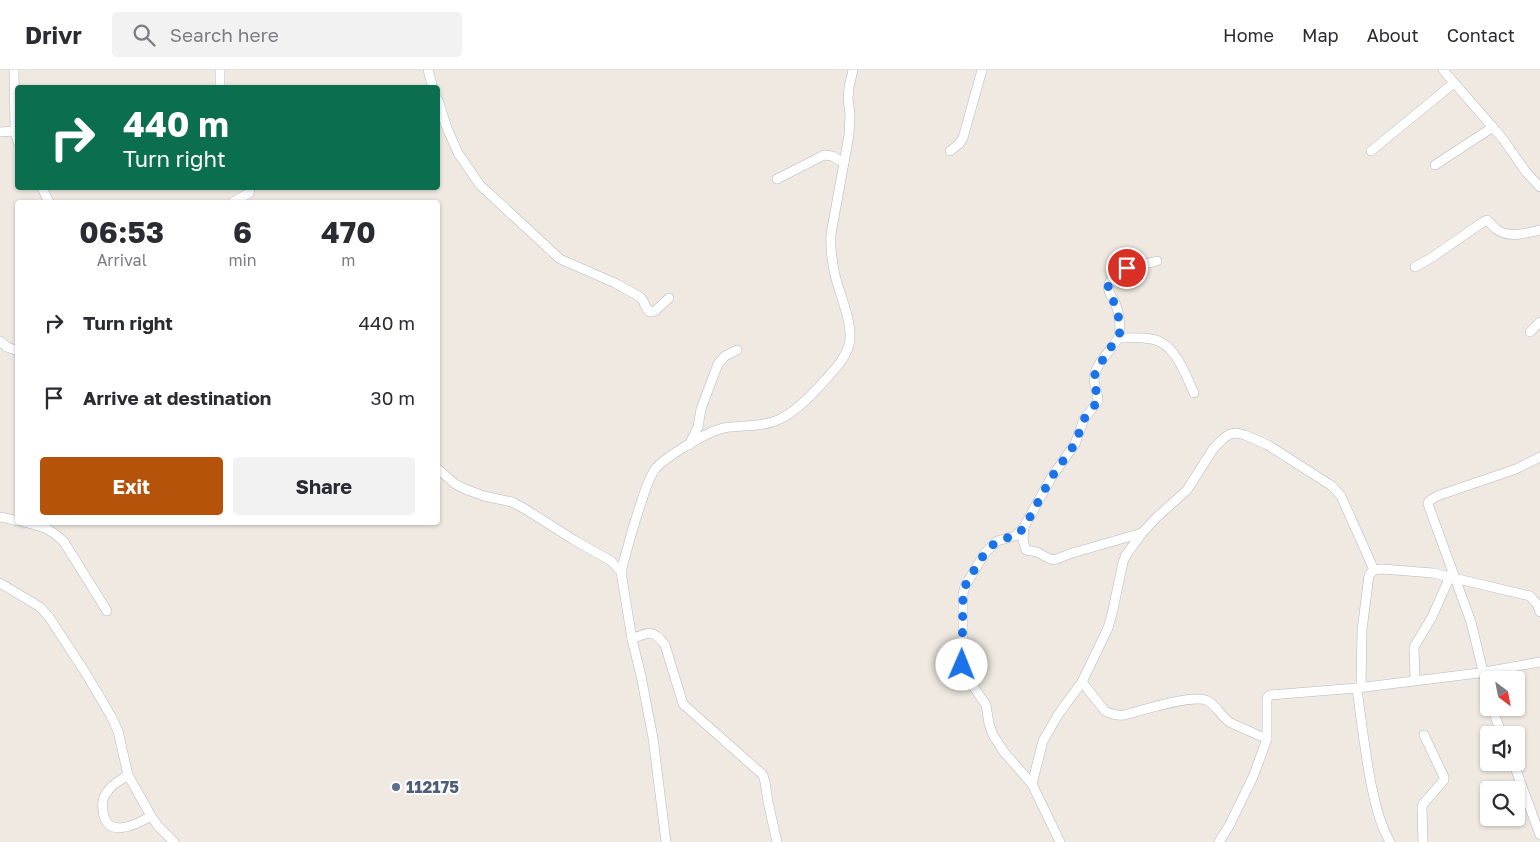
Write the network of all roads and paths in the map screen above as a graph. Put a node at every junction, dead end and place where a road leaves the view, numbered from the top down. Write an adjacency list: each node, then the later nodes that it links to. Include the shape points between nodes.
1 (14, 70): 13 (street)
2 (220, 70): 8 (street)
3 (428, 70): 9 (street)
4 (853, 70): 16 (street, via 848,87 849,135)
5 (982, 70): 14 (street, via 963,138)
6 (1443, 70): 7 (street)
7 (1454, 83): 11 (street); 15 (street)
8 (220, 85)
9 (432, 85)
10 (440, 106): 25 (street, via 458,153 480,185 560,259 640,297 650,312)
11 (1493, 127): 17 (street); 19 (street)
12 (0, 132): 13 (street)
13 (14, 132)
14 (950, 151)
15 (1371, 151)
16 (844, 164): 18 (street, via 824,155); 33 (street, via 830,249 850,335 845,356 815,391 779,420 715,431)
17 (1435, 164)
18 (777, 179)
19 (1540, 187)
20 (250, 190): 21 (street)
21 (237, 200)
22 (1540, 230): 24 (street, via 1508,234 1487,220)
23 (1158, 261): 28 (street, via 1127,268 1111,281 1108,287 1118,313)
24 (1415, 267)
25 (670, 298)
26 (1540, 322): 27 (street)
27 (1530, 332)
28 (1118, 338): 32 (street, via 1151,339 1163,344 1172,351); 39 (street, via 1095,374 1098,401 1084,419 1075,444 1051,478)
29 (0, 341): 30 (street)
30 (15, 350)
31 (738, 350): 33 (street, via 725,356 718,364 701,409 698,427)
32 (1194, 393)
33 (688, 446): 42 (street, via 652,473)
34 (1540, 457): 43 (street, via 1429,501)
35 (440, 471): 42 (street, via 465,489 512,502 525,509 611,561)
36 (0, 518): 37 (street)
37 (15, 520)
38 (37, 525): 45 (street, via 56,534 64,542)
39 (1024, 528): 40 (street, via 1026,550 1050,560); 59 (street, via 1015,536 991,546 965,586 962,665 986,705 989,724 1004,752)
40 (1142, 533): 41 (street, via 1187,490 1218,444 1230,434 1238,433 1268,445 1336,490); 53 (street, via 1123,562 1108,628)
41 (1374, 570): 43 (street); 54 (street, via 1369,575 1362,630)
42 (621, 572): 47 (street)
43 (1453, 576): 46 (street, via 1530,596); 49 (street, via 1471,622); 52 (street, via 1414,647)
44 (0, 583): 58 (street, via 49,617 111,716 118,731)
45 (107, 611)
46 (1540, 612)
47 (632, 639): 63 (street, via 653,738); 64 (street, via 644,633 660,637 683,704 763,775)
48 (1540, 662): 50 (street)
49 (1483, 671)
50 (1489, 671)
51 (1480, 672): 52 (street)
52 (1416, 680): 54 (street)
53 (1082, 682): 56 (street, via 1109,713 1119,716 1181,700 1203,699 1213,705 1225,720); 59 (street, via 1046,735)
54 (1359, 688): 56 (street, via 1270,695 1267,698); 67 (street, via 1366,758 1378,817)
55 (1424, 735): 68 (street, via 1444,778 1423,804)
56 (1267, 739): 66 (street, via 1253,777)
57 (1516, 771): 61 (street)
58 (128, 775): 60 (street); 60 (street, via 112,786 104,797 102,809 106,821 110,826 126,828)
59 (1032, 784): 65 (street)
60 (152, 816): 62 (street)
61 (1540, 835)
62 (174, 842)
63 (666, 842)
64 (777, 842)
65 (1060, 842)
66 (1219, 842)
67 (1390, 842)
68 (1424, 842)

